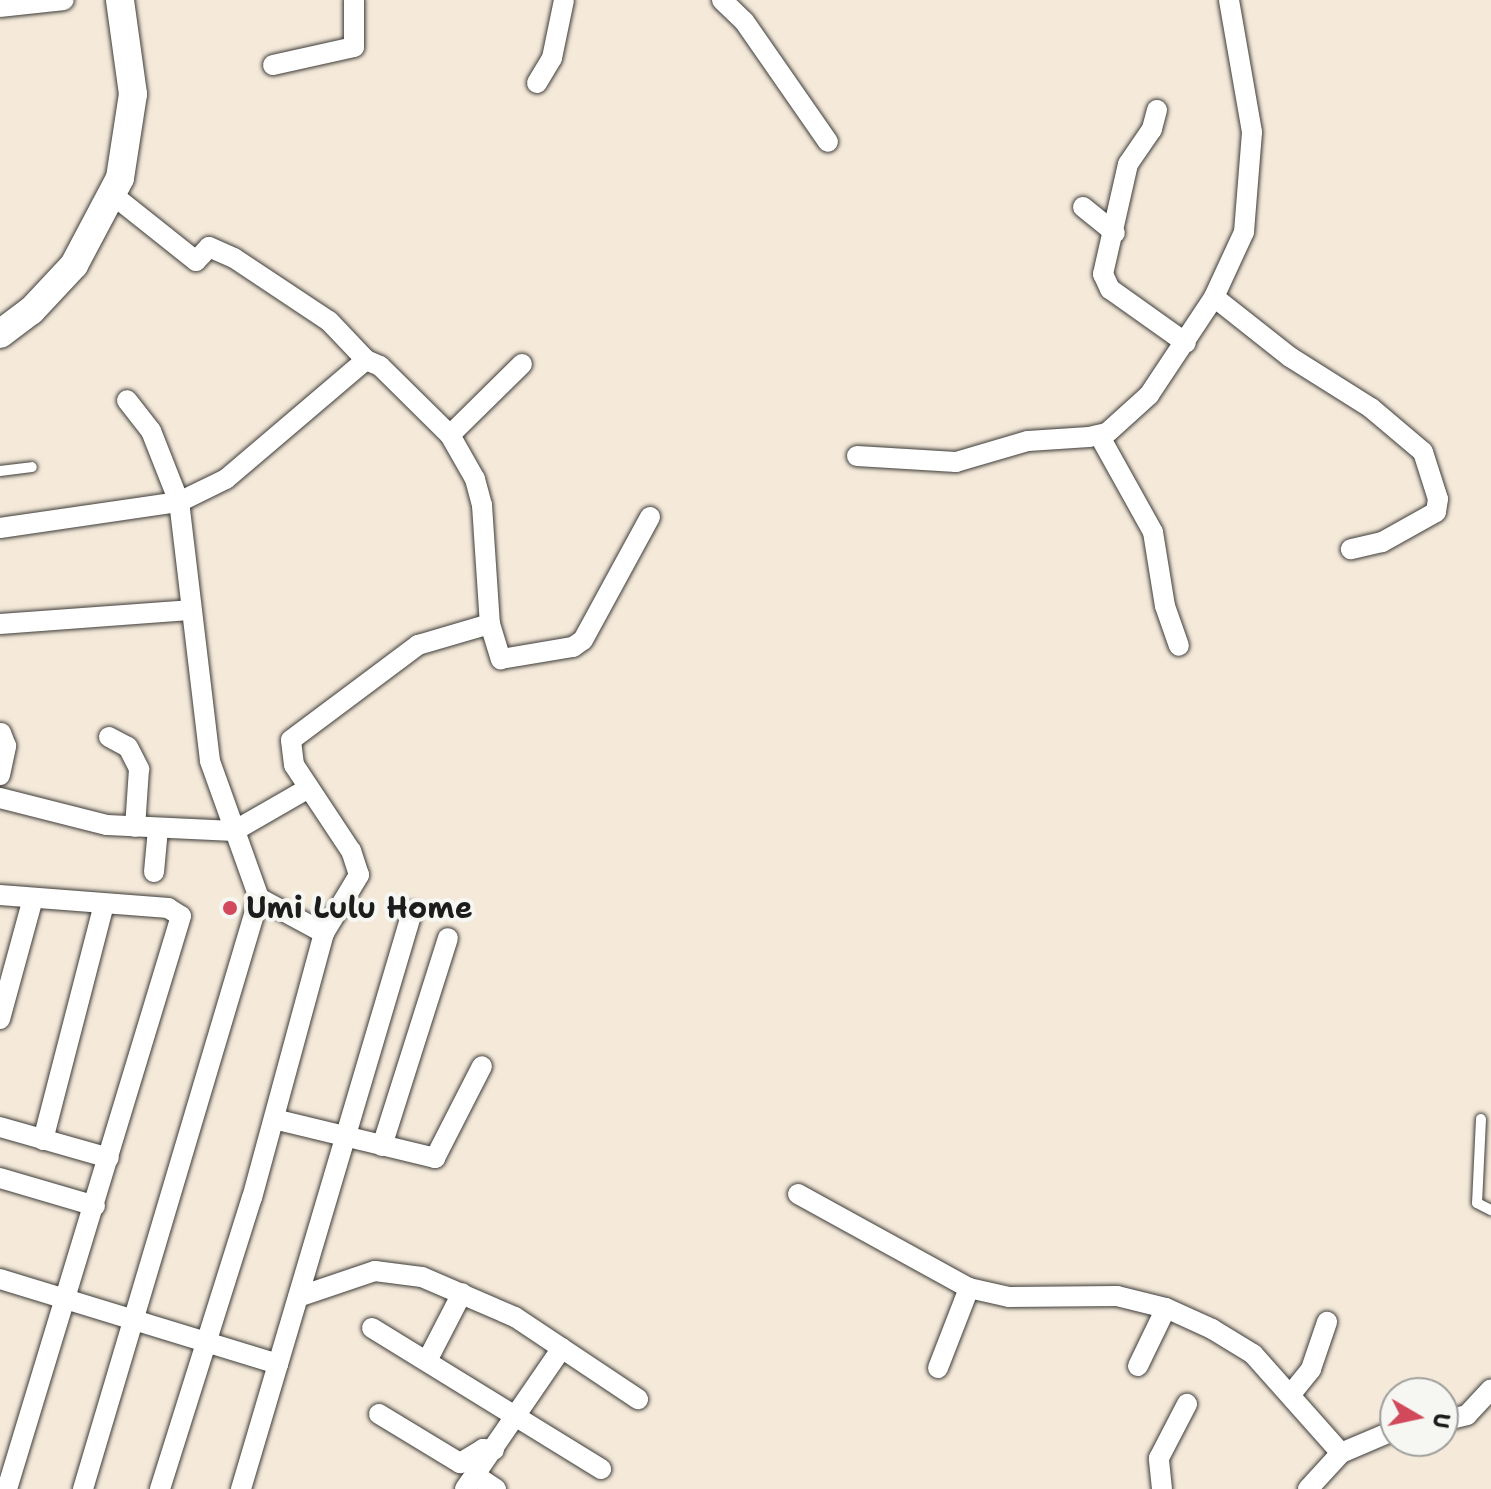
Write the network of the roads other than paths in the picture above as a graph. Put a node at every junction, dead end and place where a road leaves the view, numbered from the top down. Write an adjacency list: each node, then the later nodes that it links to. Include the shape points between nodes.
1 (64, 0): 7 (street)
2 (120, 0): 12 (street, via 132,122)
3 (354, 0): 8 (street, via 354,47)
4 (564, 0): 9 (street, via 552,58)
5 (722, 0): 11 (street, via 744,21)
6 (1229, 0): 15 (street, via 1252,157 1244,232)
7 (0, 7)
8 (273, 65)
9 (537, 83)
10 (1157, 110): 14 (street, via 1152,129 1128,164)
11 (828, 142)
12 (113, 195): 16 (street, via 67,275); 18 (street, via 196,261 209,247 234,258 329,321)
13 (1083, 207): 14 (street)
14 (1115, 233): 17 (street, via 1103,264 1110,289)
15 (1214, 297): 17 (street); 29 (street, via 1290,357 1371,408 1423,452 1438,499 1436,512 1382,542)
16 (0, 334)
17 (1186, 343): 22 (street, via 1140,405)
18 (366, 360): 21 (street, via 380,366); 26 (street, via 226,479)
19 (522, 364): 21 (street)
20 (127, 400): 26 (street, via 151,431)
21 (450, 435): 32 (street, via 475,479 482,505)
22 (1099, 435): 23 (street, via 1028,441 956,462); 33 (street, via 1153,532 1165,606)
23 (857, 456)
24 (32, 467): 25 (lane)
25 (0, 471)
26 (179, 502): 28 (street); 30 (street)
27 (650, 517): 32 (street, via 590,631 573,647 508,661 497,655)
28 (0, 528)
29 (1351, 549)
30 (189, 610): 31 (street); 41 (street, via 210,761)
31 (0, 624)
32 (490, 624): 37 (street, via 418,645 335,713 296,735 289,747)
33 (1179, 646)
34 (1, 733): 36 (street, via 6,746)
35 (109, 737): 39 (street, via 128,747 139,769)
36 (0, 775)
37 (307, 789): 41 (street); 48 (street, via 358,864 356,883)
38 (0, 798): 39 (street, via 85,822)
39 (135, 827): 40 (street)
40 (158, 829): 41 (street); 42 (street)
41 (234, 831): 45 (street)
42 (154, 872)
43 (0, 895): 44 (street)
44 (33, 898): 46 (street); 50 (street)
45 (259, 898): 48 (street); 69 (street)
46 (104, 904): 56 (street); 58 (street, via 168,908 181,916)
47 (412, 912): 55 (street)
48 (324, 933): 52 (street)
49 (448, 938): 57 (street)
50 (0, 1019)
51 (482, 1066): 57 (street, via 440,1155 430,1159)
52 (274, 1119): 55 (street); 72 (street)
53 (1481, 1119): 62 (lane, via 1477,1203)
54 (0, 1127): 56 (street)
55 (346, 1134): 57 (street); 66 (street)
56 (43, 1140): 58 (street)
57 (382, 1146)
58 (109, 1158): 61 (street)
59 (0, 1178): 61 (street)
60 (798, 1194): 64 (street)
61 (95, 1206): 67 (street)
62 (1491, 1210)
63 (0, 1279): 67 (street)
64 (969, 1288): 68 (street, via 1009,1297 1094,1294); 77 (street)
65 (462, 1293): 66 (street, via 422,1277 375,1271); 73 (street, via 515,1317); 74 (street)
66 (298, 1297): 75 (street)
67 (65, 1300): 69 (street); 90 (street)
68 (1166, 1308): 76 (street); 79 (street, via 1235,1342)
69 (136, 1322): 72 (street); 91 (street)
70 (1327, 1322): 79 (street, via 1311,1369)
71 (372, 1328): 74 (street)
72 (207, 1345): 75 (street); 92 (street)
73 (562, 1348): 80 (street); 84 (street)
74 (428, 1359): 84 (street)
75 (278, 1364): 93 (street)
76 (1138, 1366)
77 (938, 1368)
78 (1491, 1389): 83 (street)
79 (1291, 1394): 87 (street)
80 (638, 1399)
81 (1187, 1404): 95 (street, via 1159,1458)
82 (379, 1414): 86 (street, via 460,1463 483,1449)
83 (1459, 1417)
84 (515, 1418): 86 (street); 88 (street)
85 (1379, 1437): 87 (street)
86 (494, 1450): 89 (street)
87 (1341, 1453): 96 (street)
88 (601, 1469)
89 (470, 1482): 94 (street)
90 (7, 1489)
91 (83, 1489)
92 (160, 1489)
93 (241, 1489)
94 (496, 1489)
95 (1162, 1489)
96 (1308, 1489)

